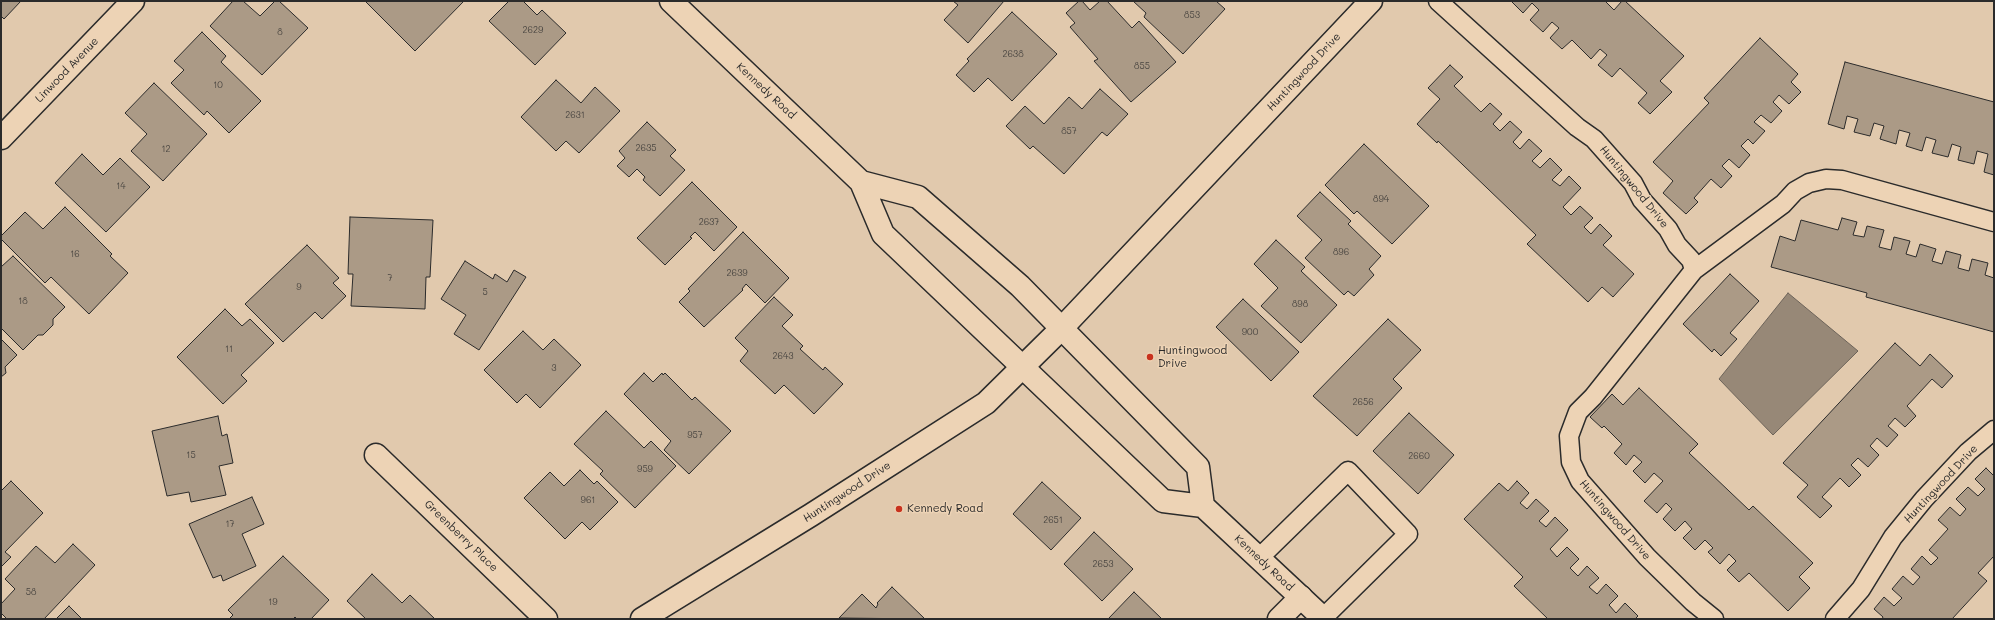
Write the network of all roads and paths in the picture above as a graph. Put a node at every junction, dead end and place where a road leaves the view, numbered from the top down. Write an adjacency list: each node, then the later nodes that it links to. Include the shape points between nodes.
1 (133, 1): 5 (street, Linwood Avenue)
2 (671, 1): 6 (street, Kennedy Road)
3 (1371, 1): 9 (street, Huntingwood Drive)
4 (1438, 1): 8 (lane, Huntingwood Drive, via 1577,127 1594,139 1633,183 1642,200 1691,260)
5 (1, 138)
6 (861, 182): 9 (street, Kennedy Road, via 918,197 1020,286); 10 (street, Kennedy Road, via 883,234)
7 (1994, 222): 8 (lane, Huntingwood Drive, via 1842,180 1826,179 1809,183 1795,191 1783,204)
8 (1694, 270): 20 (lane, Huntingwood Drive, via 1593,397 1578,412 1569,436 1571,462 1580,481 1647,557)
9 (1062, 328): 10 (street, Huntingwood Drive); 13 (street, Kennedy Road, via 1198,466)
10 (1023, 368): 13 (street, Kennedy Road, via 1163,501); 17 (street, Huntingwood Drive, via 986,403)
11 (1994, 430): 21 (lane, Huntingwood Drive, via 1968,452 1924,498 1893,537 1861,589)
12 (376, 455): 16 (street, Greenberry Place)
13 (1203, 506): 14 (street, Kennedy Road)
14 (1258, 558): 15 (street, Kennedy Road); 19 (lane, via 1348,471 1408,534)
15 (1301, 597): 18 (street); 19 (street, Kennedy Road)
16 (546, 619)
17 (642, 619)
18 (1279, 619)
19 (1323, 619)
20 (1714, 619)
21 (1835, 619)

